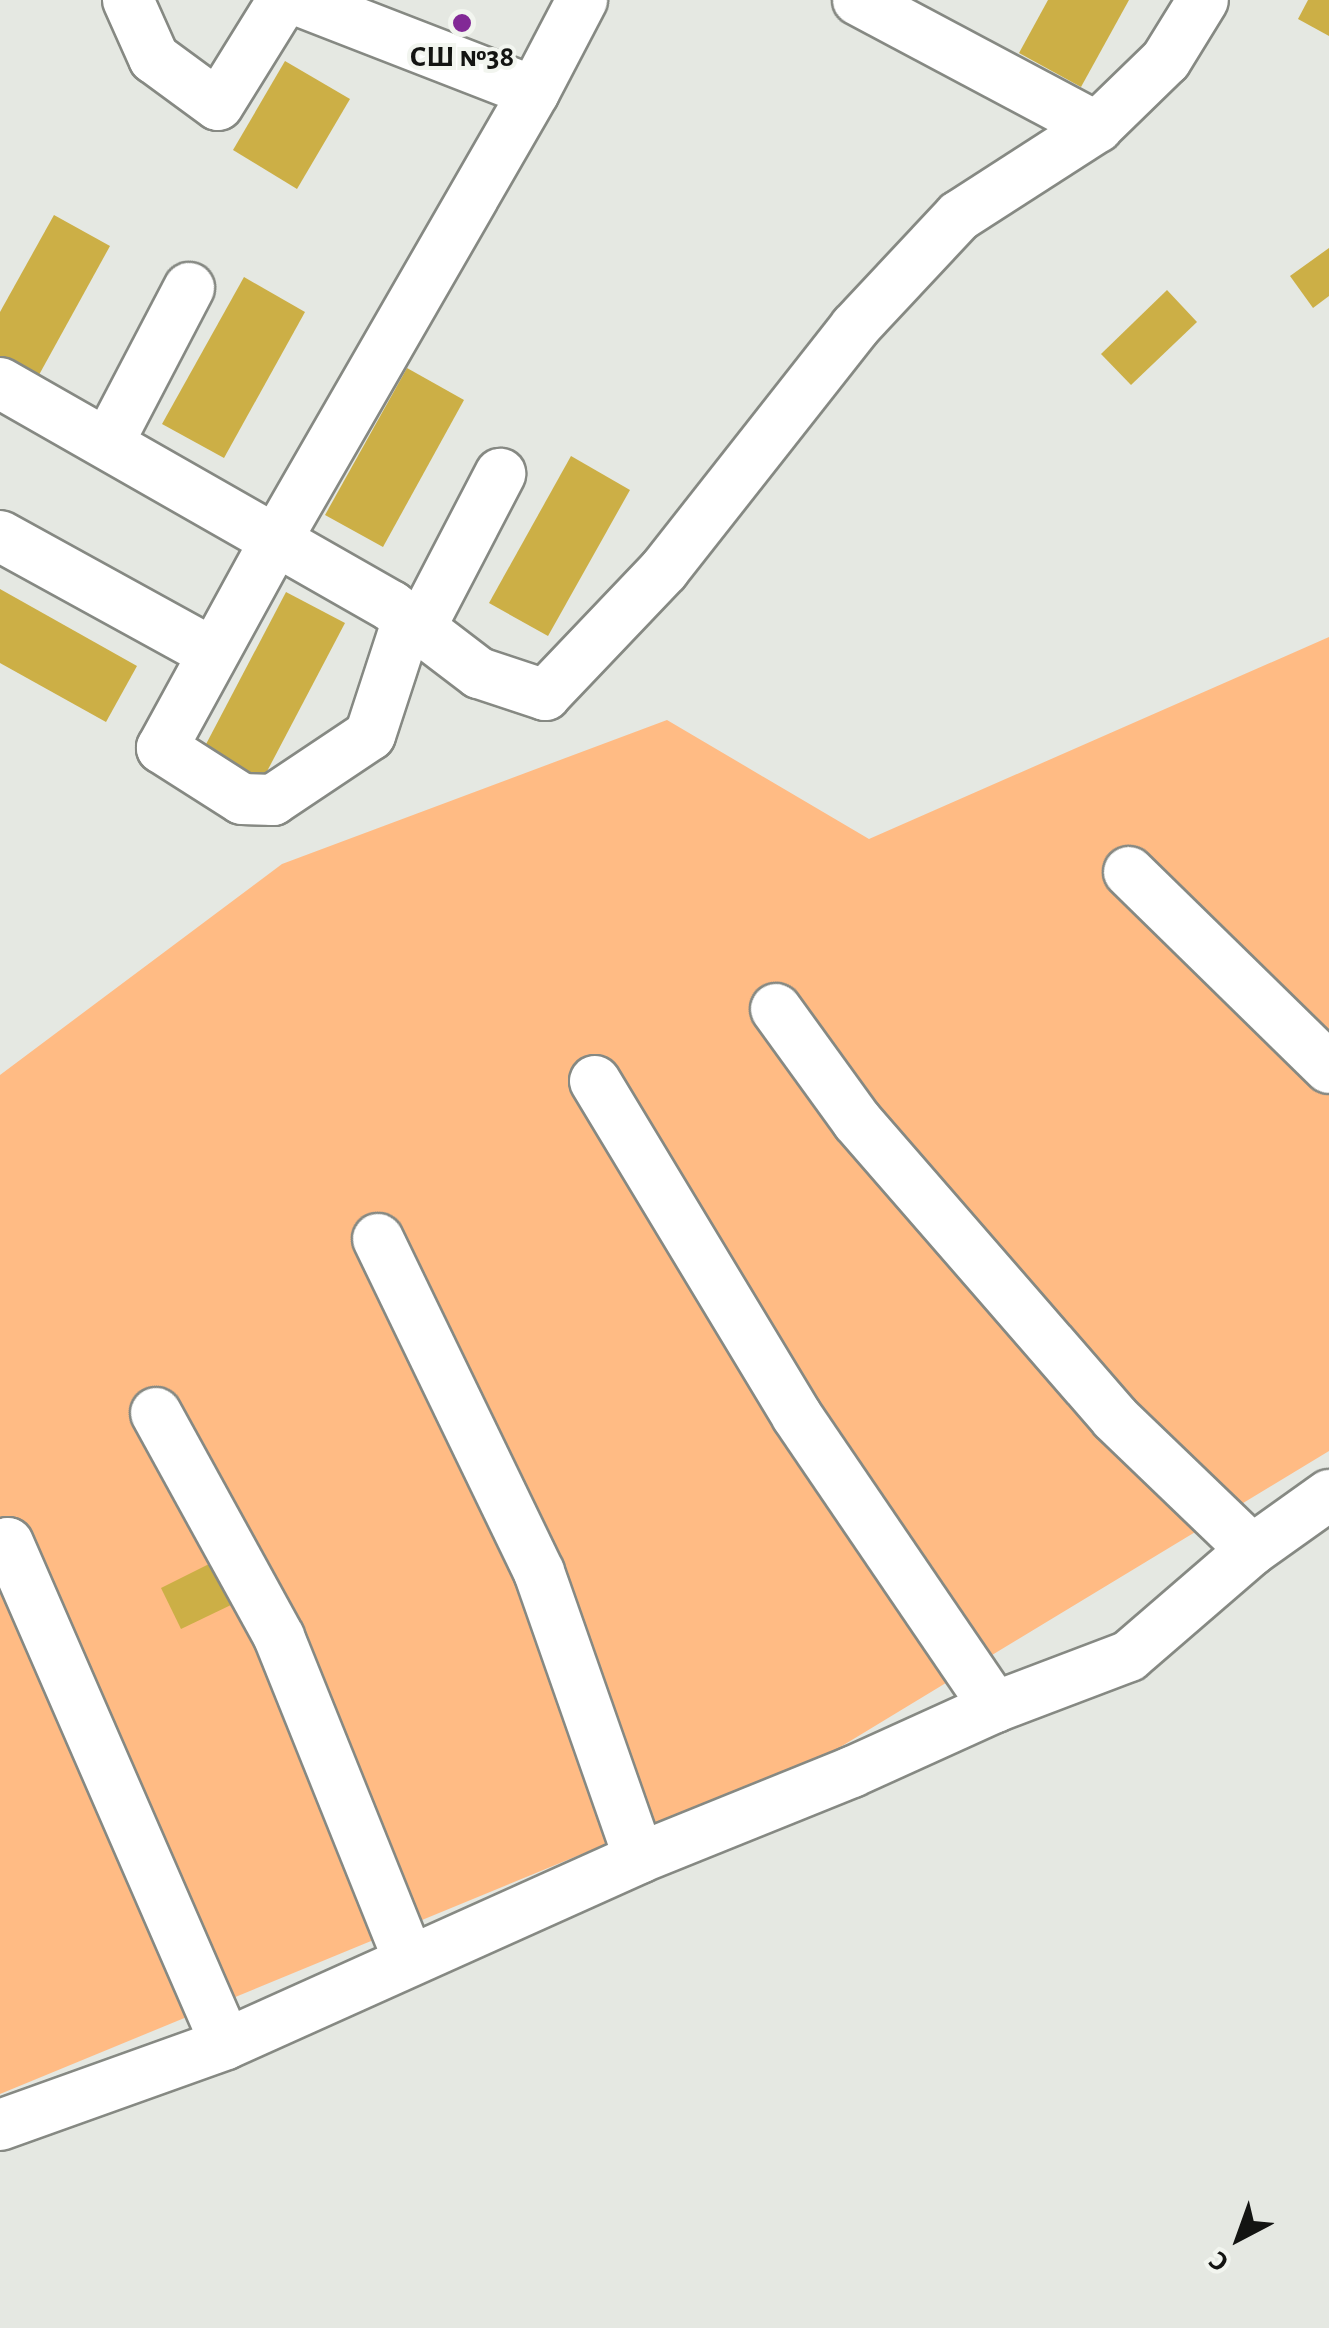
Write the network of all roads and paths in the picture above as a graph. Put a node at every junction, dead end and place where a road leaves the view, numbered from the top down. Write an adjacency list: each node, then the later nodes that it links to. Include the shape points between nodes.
1 (128, 0): 2 (street, via 154,58 218,105)
2 (283, 0)
3 (297, 0): 7 (street)
4 (582, 0): 7 (street)
5 (858, 0): 8 (street)
6 (1203, 0): 8 (street, via 1166,60)
7 (534, 92): 14 (street)
8 (1097, 126): 15 (street, via 959,216 855,327 664,570 545,695 479,673)
9 (189, 288): 11 (street)
10 (0, 383): 11 (street)
11 (108, 444): 14 (street)
12 (500, 474): 15 (street)
13 (0, 536): 16 (street)
14 (276, 540): 15 (street); 16 (street)
15 (414, 624): 16 (street, via 370,735 273,800 242,799 162,748)
16 (212, 652)
17 (1129, 872): 19 (street)
18 (776, 1009): 25 (street, via 857,1121 1115,1418)
19 (1329, 1068)
20 (594, 1082): 26 (street, via 797,1416)
21 (378, 1238): 27 (street, via 539,1572)
22 (156, 1412): 28 (street, via 278,1637)
23 (1329, 1495): 25 (street)
24 (0, 1548): 29 (street, via 8,1543)
25 (1252, 1550): 26 (street, via 1129,1656)
26 (994, 1707): 27 (street)
27 (639, 1858): 28 (street)
28 (409, 1960): 29 (street)
29 (226, 2044): 30 (street)
30 (0, 2125)

